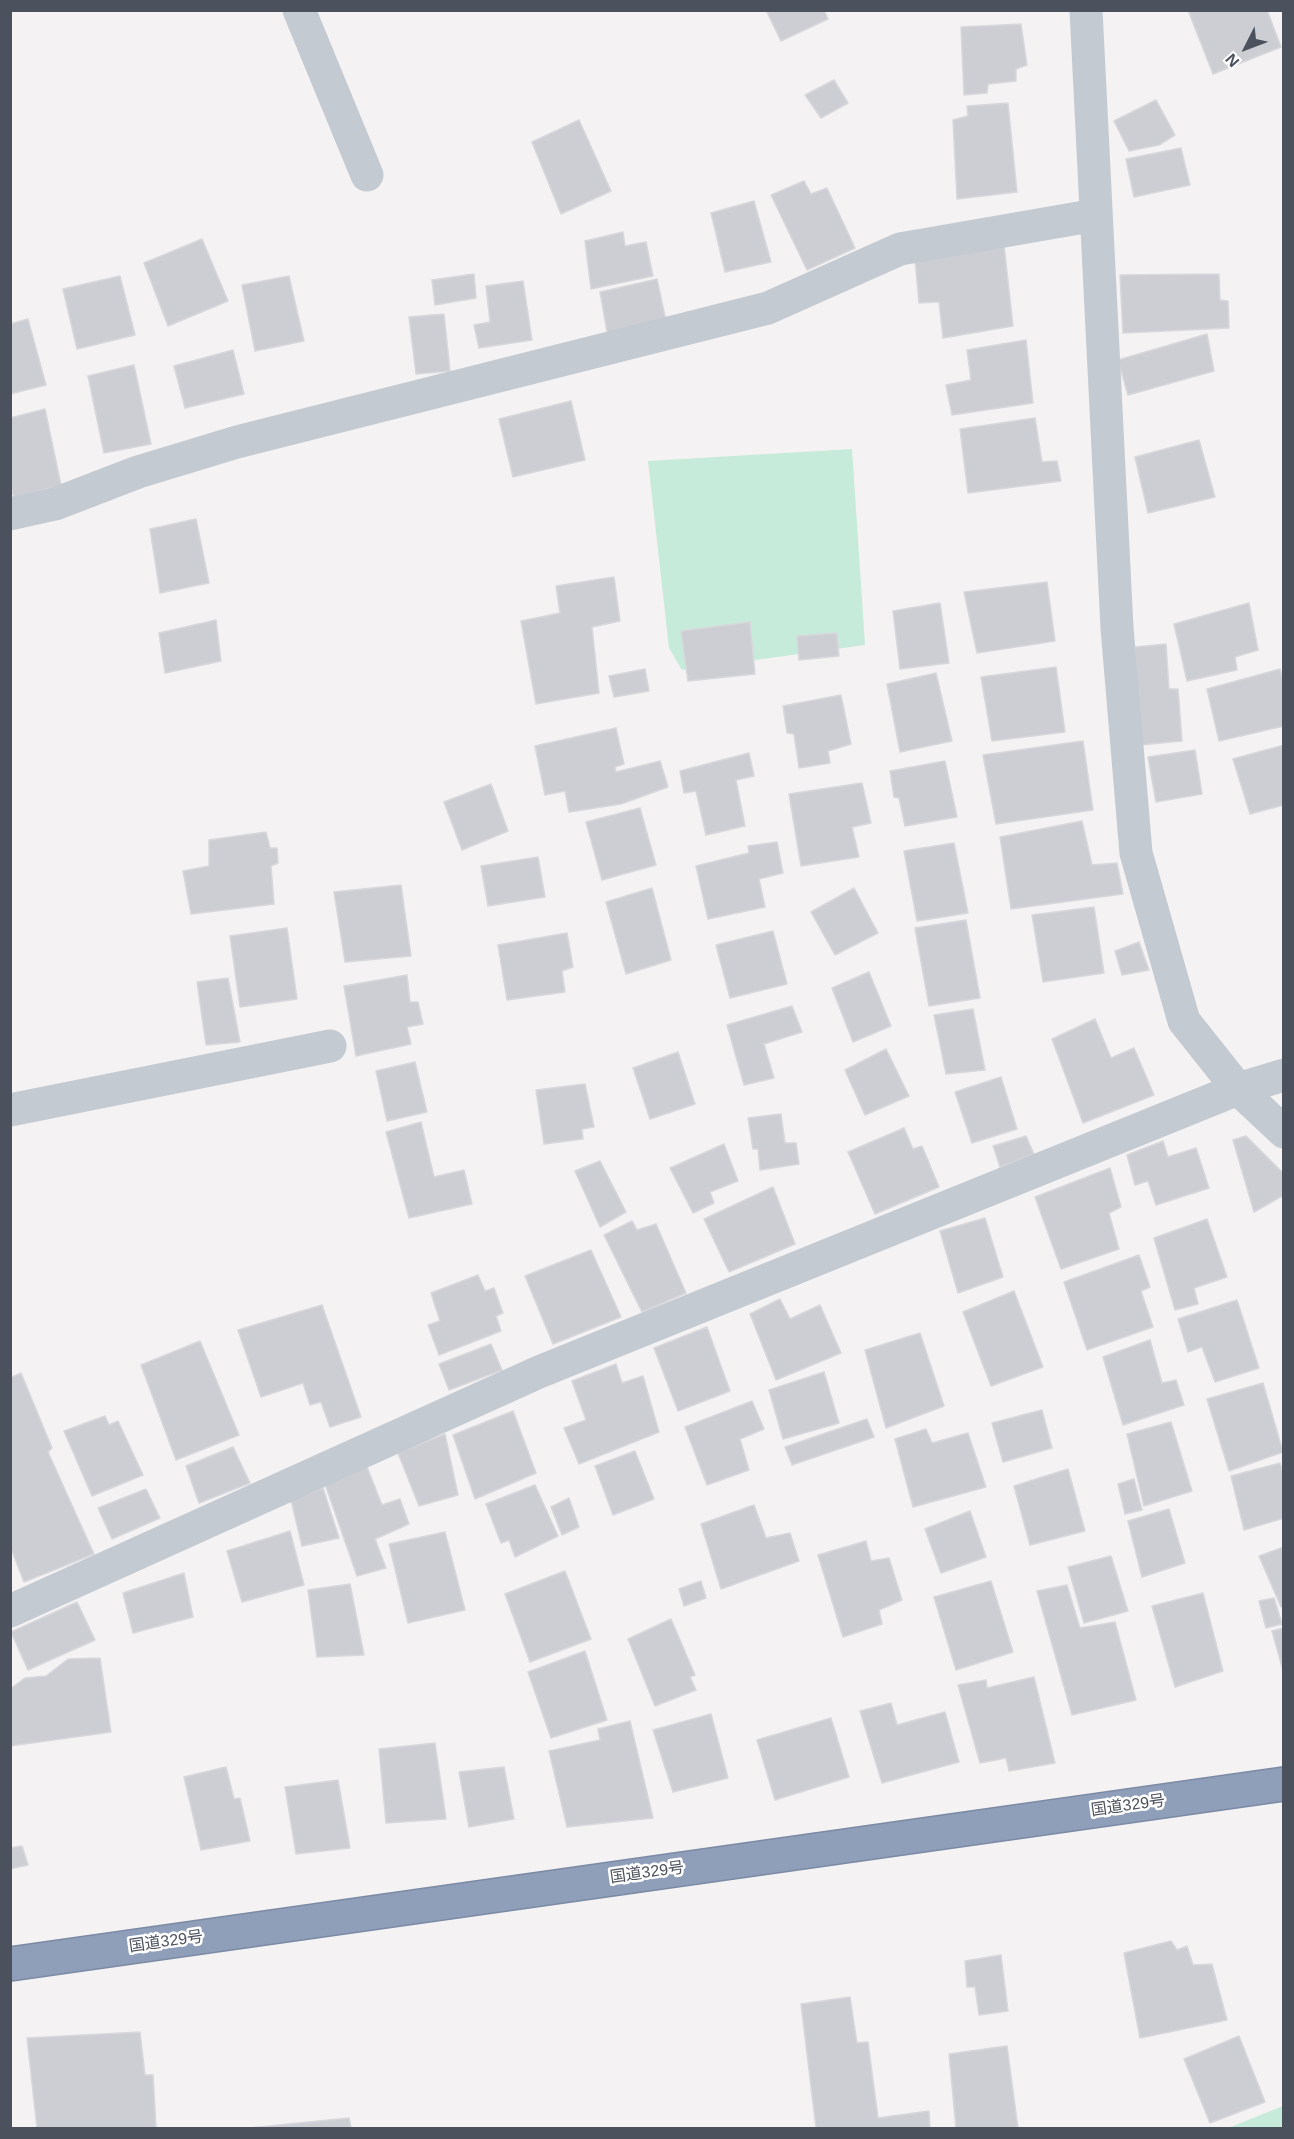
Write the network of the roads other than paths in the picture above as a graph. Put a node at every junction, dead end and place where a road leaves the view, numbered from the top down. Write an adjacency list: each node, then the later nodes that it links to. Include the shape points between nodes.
1 (299, 10): 3 (street)
2 (1086, 10): 4 (street)
3 (367, 175)
4 (1096, 215): 5 (street, via 900,249 768,308 248,439 138,472 55,504); 8 (street, via 1117,628 1136,853 1184,1021)
5 (10, 514)
6 (330, 1046): 9 (street)
7 (1284, 1075): 8 (street)
8 (1238, 1089): 10 (street); 11 (street, via 539,1372)
9 (10, 1110)
10 (1284, 1132)
11 (10, 1611)
12 (1284, 1784): 13 (highway, 国道329号)
13 (10, 1964)

